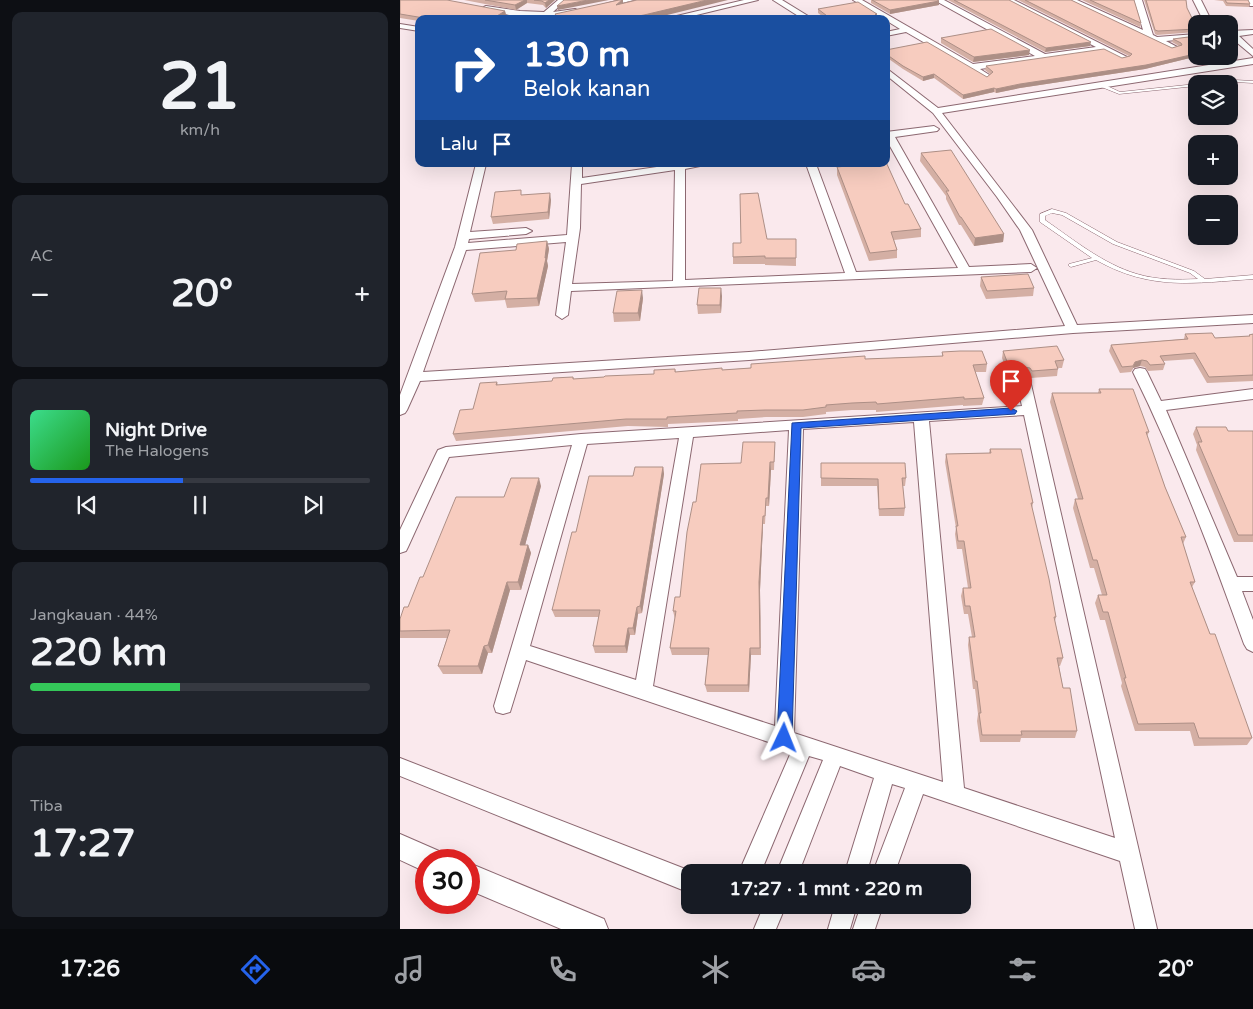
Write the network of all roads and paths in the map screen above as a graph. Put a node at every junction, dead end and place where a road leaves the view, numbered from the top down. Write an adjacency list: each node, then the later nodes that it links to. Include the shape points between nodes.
1 (494, 0): 18 (street, via 479,7)
2 (562, 0): 19 (street)
3 (573, 0): 20 (street)
4 (630, 0): 16 (street)
5 (754, 0): 21 (street)
6 (778, 0): 22 (street)
7 (856, 0): 23 (street)
8 (938, 0): 40 (street)
9 (1008, 0): 37 (street)
10 (1071, 0): 34 (street)
11 (1130, 0): 14 (street)
12 (1197, 0): 24 (street)
13 (1251, 0): 15 (street)
14 (1139, 2): 34 (street)
15 (1253, 4)
16 (590, 8)
17 (582, 10): 20 (street)
18 (519, 15)
19 (548, 15)
20 (556, 15)
21 (686, 15)
22 (802, 15)
23 (883, 15)
24 (1204, 15)
25 (890, 19): 28 (street)
26 (400, 26): 27 (street)
27 (415, 28)
28 (909, 29): 30 (street); 43 (street)
29 (1253, 32): 32 (street)
30 (890, 33)
31 (1238, 33): 32 (street)
32 (1243, 33): 36 (street)
33 (1188, 36): 34 (street)
34 (1152, 37): 38 (street)
35 (1238, 41): 39 (street)
36 (1253, 42)
37 (1105, 48): 40 (street); 41 (street)
38 (1175, 48)
39 (1253, 54)
40 (1044, 57): 43 (street)
41 (1125, 58)
42 (1253, 61): 48 (street)
43 (973, 67): 45 (street)
44 (890, 74): 50 (street)
45 (987, 76)
46 (1238, 81): 47 (lane)
47 (1253, 82)
48 (1102, 85): 49 (lane, via 1119,93); 50 (street)
49 (1188, 86)
50 (936, 111): 73 (street, via 1026,230)
51 (934, 129): 52 (street)
52 (890, 135)
53 (890, 139): 65 (street)
54 (480, 167): 61 (street)
55 (577, 167): 59 (street)
56 (674, 167): 59 (street)
57 (680, 167): 69 (street)
58 (812, 167): 66 (street)
59 (577, 182): 60 (street)
60 (573, 233): 61 (street); 70 (street)
61 (463, 241): 75 (street)
62 (1098, 258): 63 (lane); 68 (lane, via 1121,271 1151,279 1174,282); 68 (lane, via 1042,221 1042,215 1052,211 1064,214 1115,243 1192,272)
63 (1071, 265)
64 (1031, 268): 65 (street)
65 (965, 270): 66 (street)
66 (852, 277): 69 (street)
67 (1253, 277): 68 (lane)
68 (1203, 280)
69 (680, 284): 70 (street)
70 (565, 288): 71 (street)
71 (562, 316)
72 (1253, 319): 73 (street)
73 (1073, 329): 75 (street, via 749,356)
74 (1140, 372): 78 (street)
75 (416, 378): 79 (street)
76 (1023, 380): 80 (street)
77 (1253, 394): 78 (street)
78 (1157, 406): 86 (street)
79 (400, 410)
80 (1029, 410): 81 (street); 101 (street)
81 (921, 417): 82 (street); 98 (street)
82 (796, 425): 83 (street); 92 (street)
83 (687, 432): 84 (street); 90 (street)
84 (581, 439): 85 (street, via 444,452); 89 (street)
85 (400, 547)
86 (1232, 584): 87 (street); 88 (street)
87 (1253, 584)
88 (1253, 644)
89 (520, 650): 90 (street); 91 (street)
90 (643, 690): 92 (street)
91 (503, 706)
92 (784, 738): 93 (street)
93 (804, 745): 94 (street); 102 (street)
94 (835, 755): 96 (street); 103 (street)
95 (400, 767): 106 (street)
96 (886, 772): 97 (street); 104 (street)
97 (917, 782): 98 (street); 105 (street)
98 (954, 795): 101 (street)
99 (400, 848): 100 (street)
100 (415, 854)
101 (1130, 854): 115 (street)
102 (753, 864)
103 (791, 864)
104 (858, 864)
105 (887, 864)
106 (681, 878)
107 (480, 881): 111 (street)
108 (771, 914): 112 (street)
109 (843, 914): 113 (street)
110 (869, 914): 114 (street)
111 (594, 929)
112 (765, 929)
113 (839, 929)
114 (864, 929)
115 (1146, 929)

